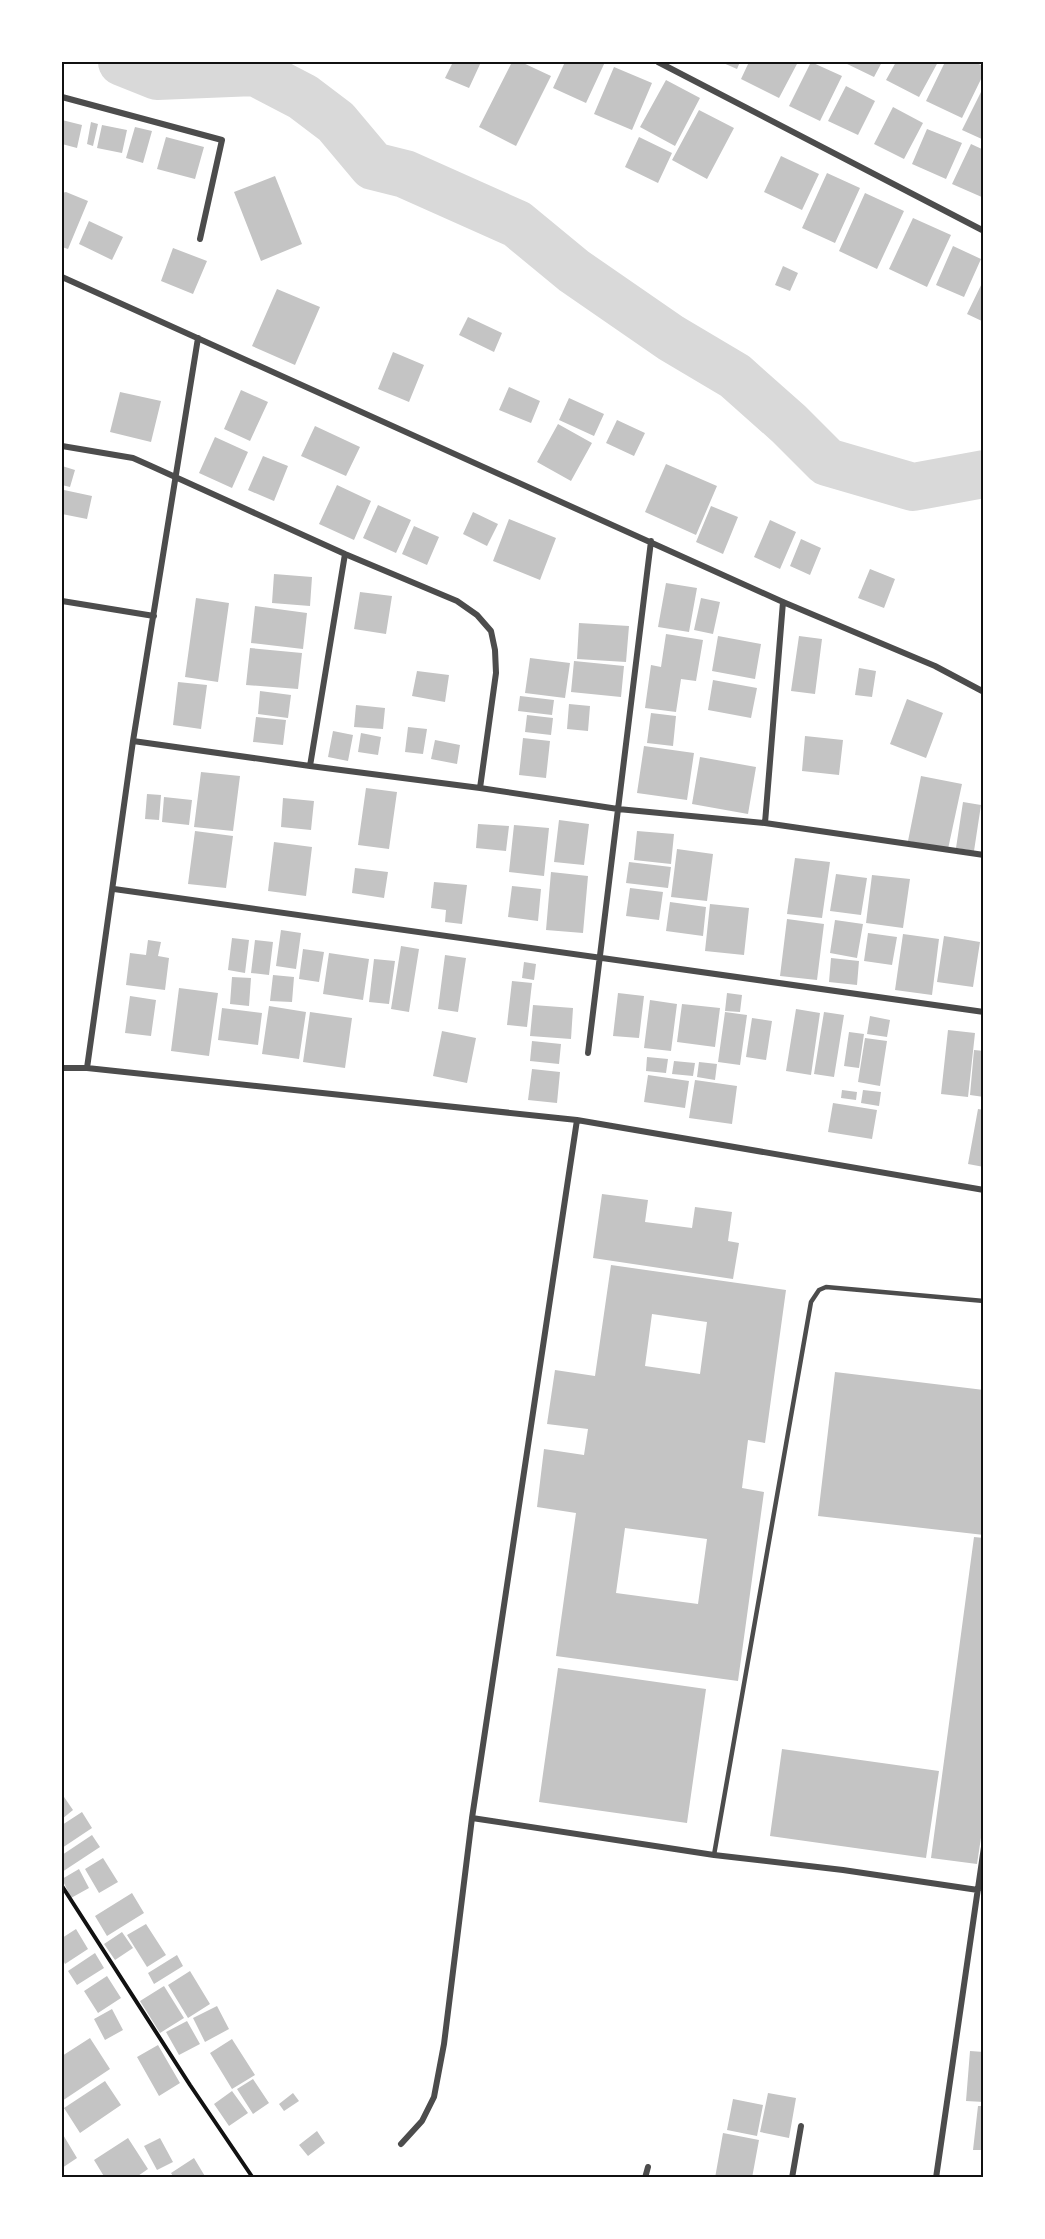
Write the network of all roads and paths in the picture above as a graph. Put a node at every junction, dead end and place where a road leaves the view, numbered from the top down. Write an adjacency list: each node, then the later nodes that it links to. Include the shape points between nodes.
1 (658, 62): 3 (street)
2 (62, 97): 4 (street, via 222,140)
3 (984, 231)
4 (200, 239)
5 (62, 276): 6 (street)
6 (198, 338): 8 (street); 9 (street)
7 (62, 446): 8 (street, via 133,458)
8 (176, 477): 10 (street); 13 (street)
9 (651, 541): 12 (street); 18 (street)
10 (345, 554): 16 (street); 17 (street, via 457,601 477,615 490,631 496,673)
11 (62, 601): 13 (street)
12 (783, 602): 14 (street, via 935,666); 19 (street)
13 (154, 616): 15 (street)
14 (984, 692)
15 (133, 741): 16 (street); 21 (street)
16 (310, 766): 17 (street)
17 (480, 788): 18 (street)
18 (618, 809): 19 (street); 22 (street)
19 (765, 823): 20 (street)
20 (984, 855)
21 (114, 889): 22 (street); 26 (street)
22 (599, 958): 23 (street); 24 (street)
23 (984, 1012)
24 (588, 1053)
25 (62, 1068): 26 (street)
26 (87, 1068): 27 (street)
27 (577, 1120): 28 (street); 30 (street)
28 (984, 1190)
29 (984, 1301): 32 (lane, via 826,1287 811,1302)
30 (472, 1818): 32 (street); 36 (street, via 434,2097 422,2121)
31 (984, 1847): 34 (street)
32 (714, 1855): 34 (street)
33 (62, 1886): 38 (path)
34 (978, 1890): 41 (street)
35 (801, 2126): 40 (street)
36 (401, 2144)
37 (648, 2167): 39 (street)
38 (253, 2178)
39 (645, 2178)
40 (792, 2178)
41 (936, 2178)

